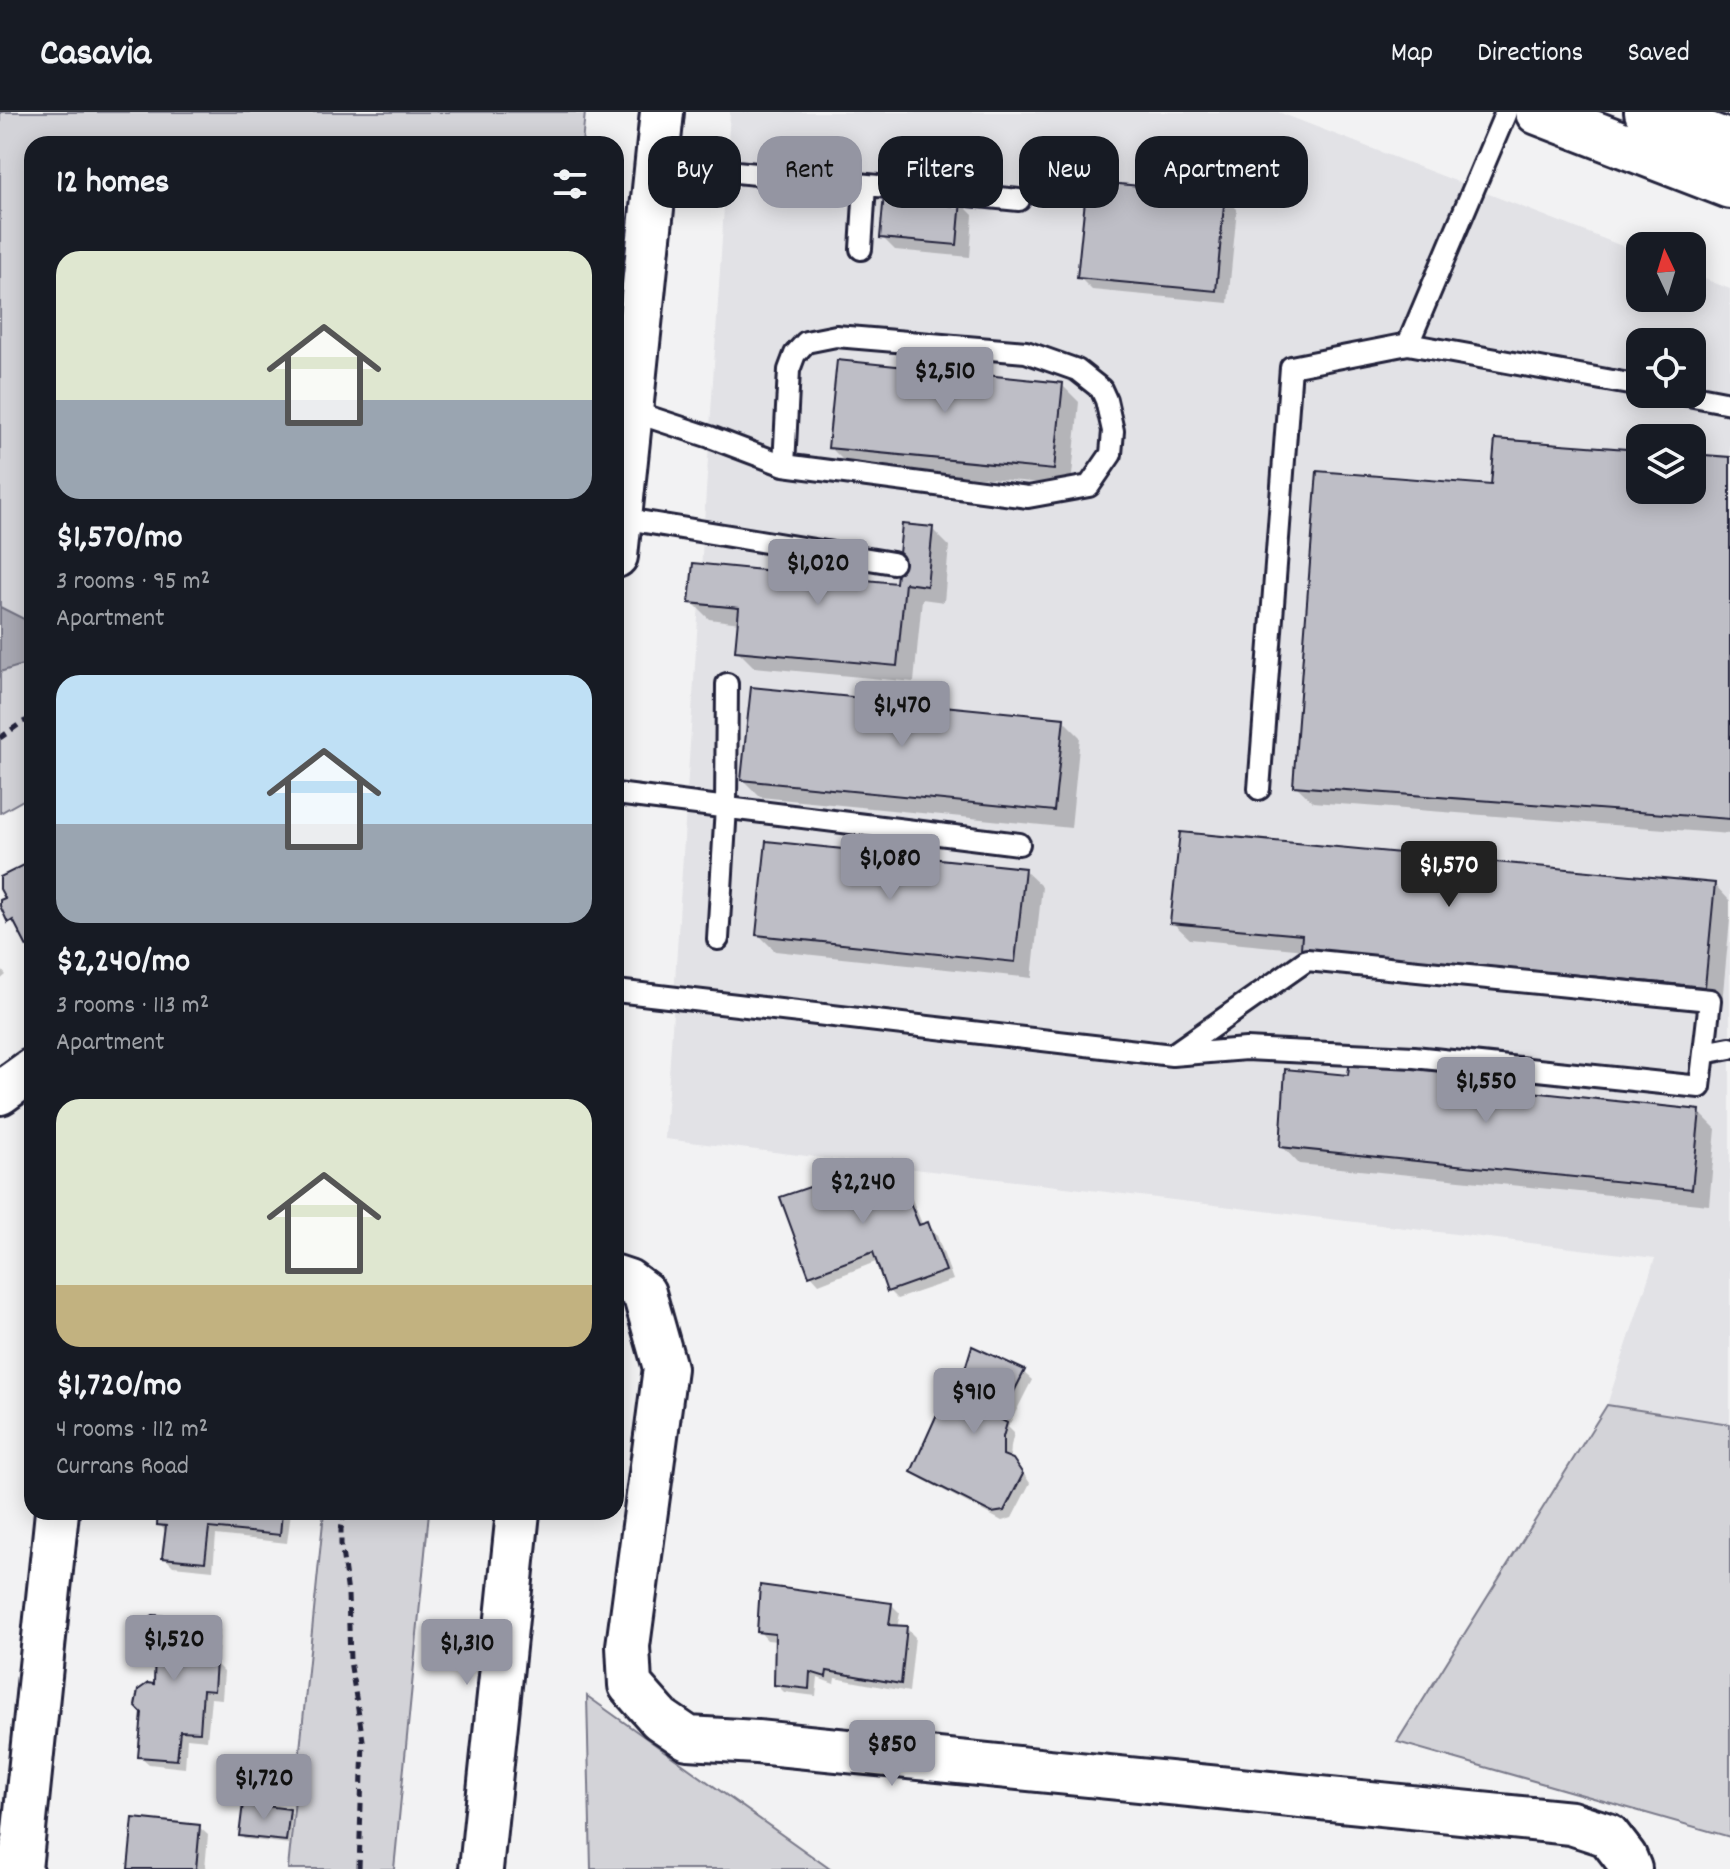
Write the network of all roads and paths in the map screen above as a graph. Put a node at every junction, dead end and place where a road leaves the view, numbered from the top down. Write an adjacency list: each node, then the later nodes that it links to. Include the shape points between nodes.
1 (662, 112): 5 (street)
2 (1506, 112): 13 (lane)
3 (1538, 112): 9 (street)
4 (1647, 112): 6 (street)
5 (660, 136)
6 (1722, 144)
7 (741, 173): 8 (lane)
8 (865, 185): 10 (lane); 12 (lane)
9 (1730, 186)
10 (1019, 200)
11 (652, 208): 17 (street)
12 (861, 249)
13 (1408, 344): 14 (lane); 25 (lane, via 1291,367)
14 (1626, 383)
15 (1706, 398): 16 (lane)
16 (1730, 403)
17 (631, 411): 18 (lane); 19 (street)
18 (784, 465): 18 (lane, via 1028,497 1089,486 1111,454 1113,431 1101,389 1077,370 1026,352 836,336 806,342 795,354 789,370)
19 (624, 479)
20 (624, 538): 21 (lane)
21 (893, 563)
22 (727, 684): 27 (lane)
23 (24, 722): 24 (path)
24 (0, 738)
25 (1259, 789)
26 (624, 795): 27 (lane)
27 (726, 807): 28 (lane); 29 (lane)
28 (1019, 844)
29 (718, 939)
30 (624, 992): 33 (lane)
31 (1730, 1048): 32 (lane)
32 (1704, 1053): 33 (lane, via 1700,1087 1414,1057 1246,1049); 33 (lane, via 1710,1000 1307,960)
33 (1172, 1055)
34 (24, 1076): 35 (street)
35 (0, 1093)
36 (624, 1280): 43 (street, via 644,1293 665,1368 628,1646 630,1685 660,1719 688,1738 1571,1823 1608,1835)
37 (56, 1520): 40 (street)
38 (343, 1520): 41 (path, via 350,1661 363,1740)
39 (517, 1520): 42 (street)
40 (20, 1869)
41 (359, 1869)
42 (481, 1869)
43 (1630, 1869)

